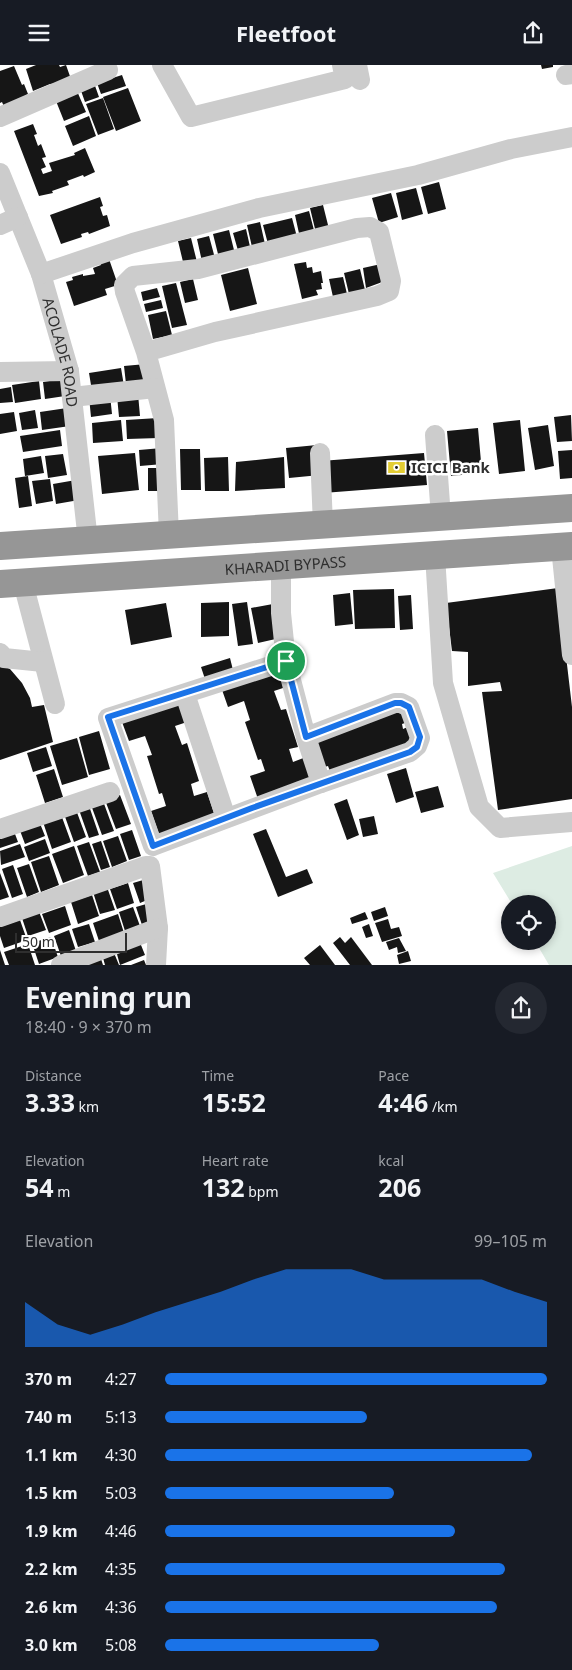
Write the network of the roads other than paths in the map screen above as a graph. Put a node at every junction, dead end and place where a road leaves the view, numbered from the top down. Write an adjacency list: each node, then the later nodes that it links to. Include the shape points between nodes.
1 (162, 65): 2 (street, via 191,117 345,79)
2 (342, 65)
3 (108, 69): 4 (street)
4 (0, 117)
5 (572, 137): 9 (street, via 511,149 418,175 259,208 133,243)
6 (0, 173): 7 (street, ACOLADE ROAD)
7 (18, 217): 8 (street); 9 (street, ACOLADE ROAD)
8 (0, 225)
9 (41, 274): 11 (street, ACOLADE ROAD)
10 (146, 352): 10 (street, via 125,292 124,285 133,276 198,269 357,228 370,227 379,232 391,281 389,291 215,332); 13 (street)
11 (69, 371): 12 (street); 14 (street, ACOLADE ROAD)
12 (0, 372)
13 (155, 388): 14 (street); 20 (street, via 164,420)
14 (72, 397): 21 (street, ACOLADE ROAD)
15 (435, 435): 18 (street)
16 (320, 453): 19 (street)
17 (572, 508): 18 (highway)
18 (441, 517): 19 (highway)
19 (323, 525): 20 (highway)
20 (169, 535): 21 (highway)
21 (88, 541): 22 (highway)
22 (0, 546)
23 (566, 546): 24 (highway, KHARADI BYPASS); 28 (street)
24 (435, 555): 25 (highway, KHARADI BYPASS); 37 (street, via 443,683 479,807 500,828)
25 (281, 566): 26 (highway, KHARADI BYPASS); 29 (street)
26 (11, 583): 30 (street)
27 (0, 653): 30 (street, via 4,658)
28 (572, 655)
29 (286, 661): 31 (street); 33 (street)
30 (43, 662): 32 (street)
31 (185, 694): 36 (street); 36 (street, via 108,717 153,846)
32 (55, 704)
33 (306, 737): 34 (street); 34 (street, via 395,703 409,707 420,737 417,747 410,752)
34 (321, 783): 36 (street)
35 (110, 792): 38 (street)
36 (226, 818)
37 (572, 822)
38 (0, 829)
39 (0, 917): 40 (street, via 150,866)
40 (158, 928): 41 (street); 42 (street)
41 (60, 965)
42 (156, 965)

